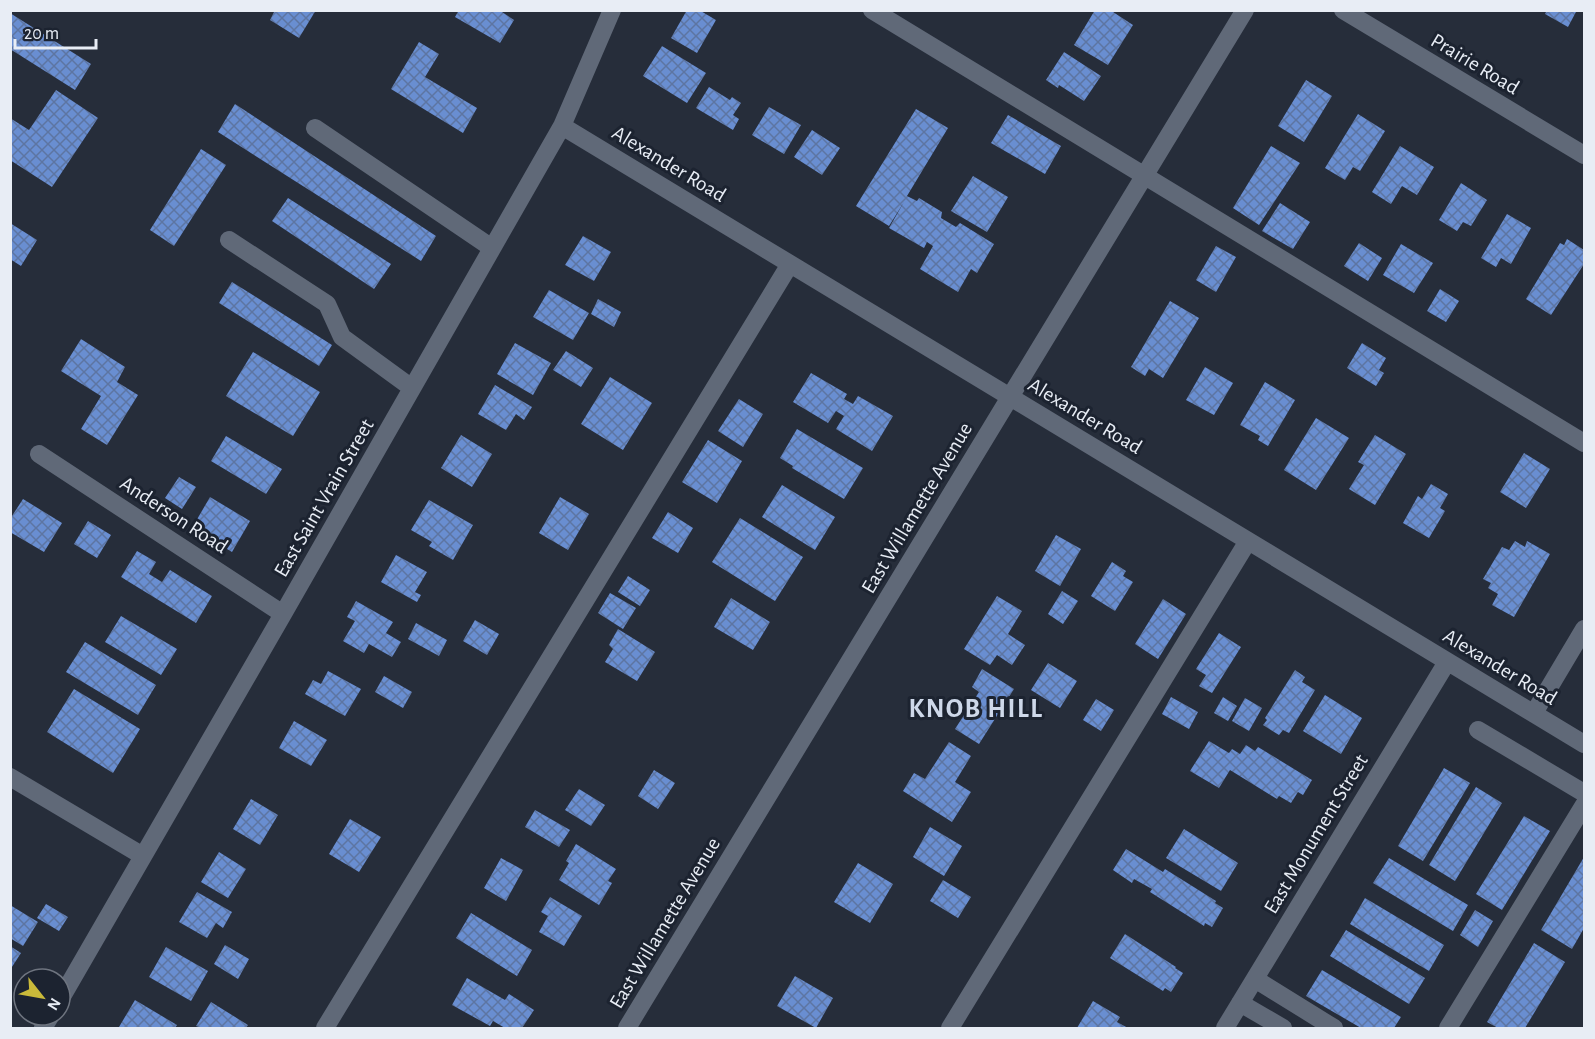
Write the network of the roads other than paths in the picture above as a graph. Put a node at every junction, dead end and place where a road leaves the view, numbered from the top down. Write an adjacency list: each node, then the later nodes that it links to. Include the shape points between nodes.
1 (612, 10): 5 (street, East Saint Vrain Street)
2 (872, 10): 8 (street)
3 (1245, 10): 8 (street, East Willamette Avenue)
4 (1343, 10): 7 (street, Prairie Road)
5 (562, 126): 10 (street, East Saint Vrain Street); 11 (street, Alexander Road)
6 (315, 128): 10 (street)
7 (1584, 155)
8 (1144, 176): 13 (street, East Willamette Avenue); 14 (street)
9 (229, 240): 12 (street, via 327,304 342,337)
10 (492, 248): 12 (street, East Saint Vrain Street)
11 (790, 264): 13 (street, Alexander Road); 30 (street)
12 (412, 388): 17 (street, East Saint Vrain Street)
13 (1011, 398): 16 (street, Alexander Road); 31 (street, East Willamette Avenue)
14 (1584, 443)
15 (39, 454): 17 (street, Anderson Road)
16 (1248, 541): 19 (street, Alexander Road); 32 (street)
17 (283, 614): 26 (street, East Saint Vrain Street)
18 (1584, 629): 20 (street)
19 (1447, 662): 20 (street, Alexander Road); 28 (street, East Monument Street)
20 (1534, 713): 22 (street, Alexander Road)
21 (1478, 730): 24 (street)
22 (1584, 744)
23 (10, 777): 26 (street)
24 (1584, 794)
25 (1584, 806): 36 (street)
26 (143, 856): 27 (street, East Saint Vrain Street)
27 (72, 979)
28 (1255, 979): 29 (street, East Monument Street); 35 (street)
29 (1240, 1003): 33 (street, East Monument Street); 34 (street)
30 (325, 1029)
31 (627, 1029)
32 (950, 1029)
33 (1225, 1029)
34 (1283, 1029)
35 (1334, 1029)
36 (1448, 1029)

